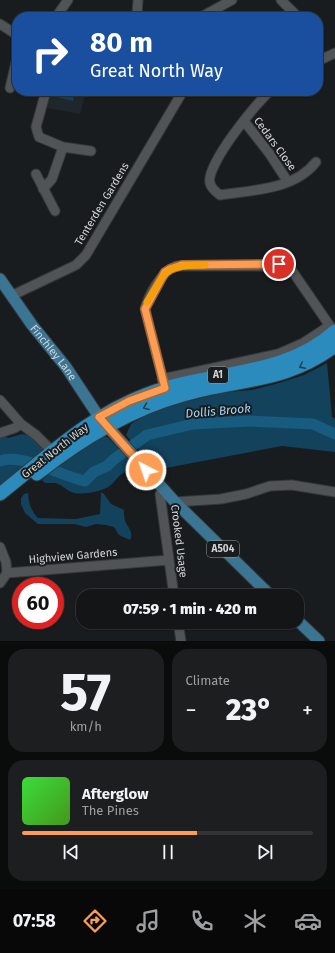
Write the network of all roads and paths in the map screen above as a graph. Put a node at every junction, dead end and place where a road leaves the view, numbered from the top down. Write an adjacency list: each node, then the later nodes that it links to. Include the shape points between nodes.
1 (68, 0): 5 (street)
2 (138, 0): 6 (street)
3 (281, 0): 8 (street)
4 (229, 1): 7 (street)
5 (60, 12)
6 (137, 12)
7 (210, 12)
8 (293, 12)
9 (0, 24): 10 (street)
10 (12, 32)
11 (335, 53): 12 (street)
12 (323, 59)
13 (12, 79): 14 (street)
14 (10, 88)
15 (45, 96): 19 (street, via 36,130 39,137)
16 (180, 96): 27 (street, Tenterden Gardens, via 86,255 76,264)
17 (266, 96): 18 (street, Cedars Close)
18 (244, 121): 23 (street, Cedars Close); 23 (street, Cedars Close, via 233,133 213,168 210,178 213,189 220,195 276,187)
19 (64, 147): 20 (street); 24 (street, via 52,179)
20 (91, 151)
21 (316, 162): 23 (street, Cedars Close, via 312,168)
22 (36, 174): 24 (street)
23 (288, 182)
24 (43, 189): 25 (street)
25 (55, 211)
26 (0, 280): 27 (main road, Finchley Lane / A504)
27 (6, 292): 32 (main road, Finchley Lane / A504, via 66,366)
28 (333, 330): 30 (highway, Great North Way / A1, via 311,349 276,364); 30 (street, via 293,272 284,266 176,266 162,277 145,309)
29 (335, 346): 32 (highway, Great North Way / A1, one-way to 32, via 285,373 183,395)
30 (164, 383): 32 (highway, Great North Way / A1, via 129,401)
31 (0, 400): 33 (street)
32 (103, 421): 35 (highway, Great North Way / A1); 36 (main road, A504)
33 (20, 424): 34 (street); 35 (street, via 36,435)
34 (0, 434)
35 (50, 456): 37 (highway, Great North Way / A1); 40 (highway, Great North Way / A1, via 20,488)
36 (165, 491): 39 (main road, A504); 42 (street, Crooked Usage, via 160,494)
37 (3, 492)
38 (335, 492): 39 (street, via 292,485 270,486 221,499)
39 (175, 502): 46 (main road, A504)
40 (0, 504)
41 (0, 547): 43 (street)
42 (169, 560): 43 (street, Highview Gardens); 45 (street, Crooked Usage)
43 (7, 573): 44 (street)
44 (0, 583)
45 (173, 589)
46 (264, 589)
47 (304, 627): 50 (main road)
48 (179, 629): 49 (street)
49 (181, 641)
50 (318, 641)

